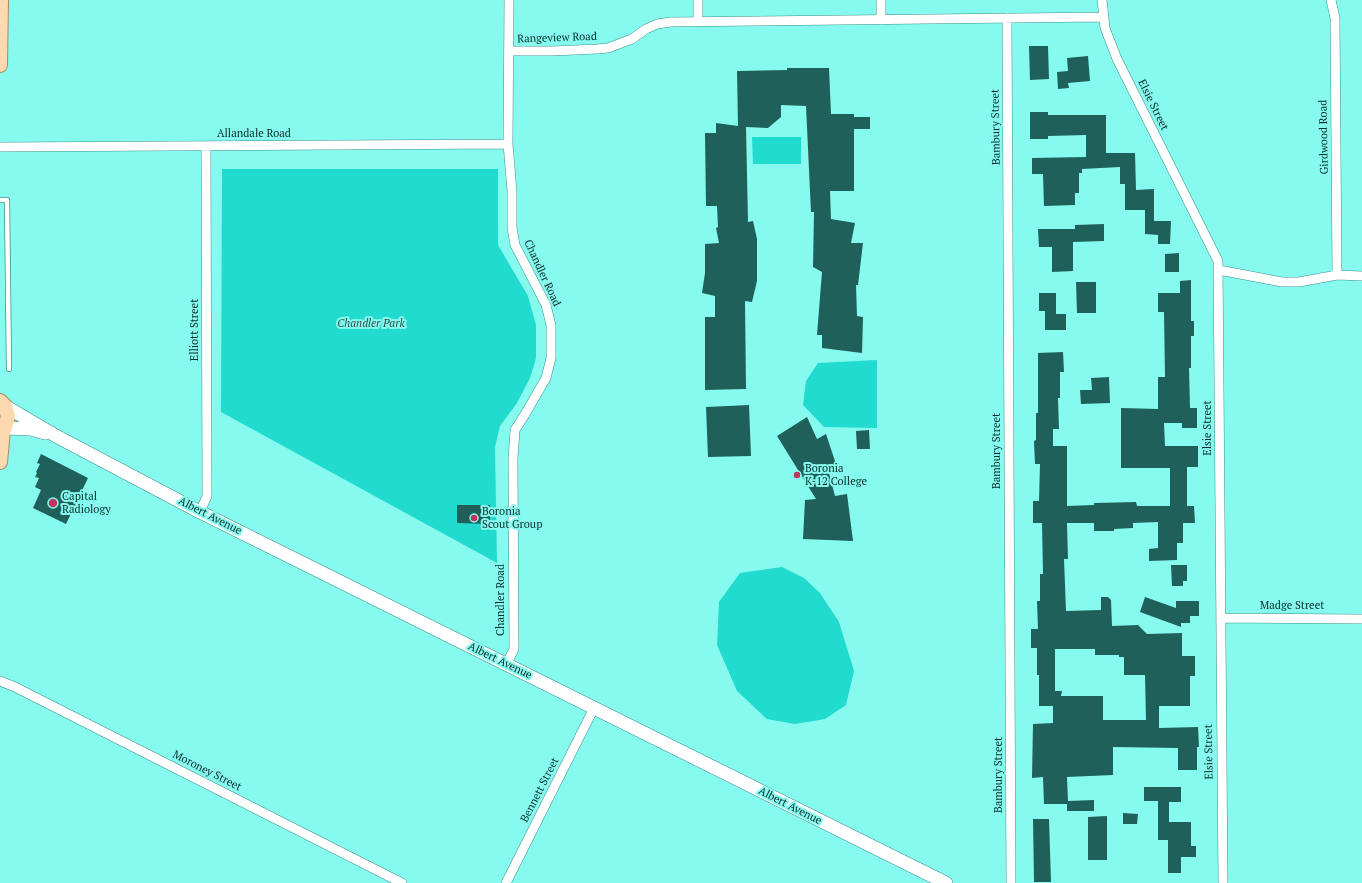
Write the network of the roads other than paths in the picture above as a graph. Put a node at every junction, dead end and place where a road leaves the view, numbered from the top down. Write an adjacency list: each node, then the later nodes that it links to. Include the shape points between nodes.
1 (1, 0): 12 (main road)
2 (509, 0): 11 (street, Chandler Road)
3 (698, 0): 10 (street)
4 (881, 0): 9 (street)
5 (1102, 0): 7 (street, Elsie Street)
6 (1331, 0): 18 (street, Girdwood Road, via 1335,18)
7 (1103, 17): 8 (street, Rangeview Road); 17 (street, Elsie Street, via 1117,59 1212,247)
8 (1007, 18): 9 (street, Rangeview Road); 34 (street, Bambury Street)
9 (881, 20): 10 (street, Rangeview Road)
10 (698, 21): 11 (street, Rangeview Road, via 657,24 632,39 608,48)
11 (510, 51): 13 (street, Chandler Road)
12 (0, 65)
13 (508, 144): 14 (street, Allandale Road); 28 (street, Chandler Road, via 515,245 546,305 551,325 551,358 546,378 515,430 514,649)
14 (206, 146): 15 (street, Allandale Road); 25 (street, Elliott Street, via 207,496)
15 (0, 147)
16 (0, 200): 20 (lane, via 7,200)
17 (1219, 270): 18 (street, via 1282,282 1299,282); 26 (street, Elsie Street)
18 (1337, 275): 19 (street)
19 (1362, 276)
20 (9, 369)
21 (3, 404): 22 (main road, via 8,416); 23 (main road, Albert Avenue)
22 (3, 431): 23 (main road, Albert Avenue, via 31,429); 24 (main road)
23 (56, 436): 25 (main road, Albert Avenue)
24 (0, 462)
25 (200, 512): 28 (main road, Albert Avenue)
26 (1221, 618): 27 (street, Madge Street); 35 (street, Elsie Street)
27 (1362, 619)
28 (506, 665): 30 (main road, Albert Avenue)
29 (0, 681): 31 (street, Moroney Street)
30 (594, 708): 32 (street, Bennett Street); 33 (main road, Albert Avenue)
31 (402, 883)
32 (506, 883)
33 (946, 883)
34 (1011, 883)
35 (1222, 883)

